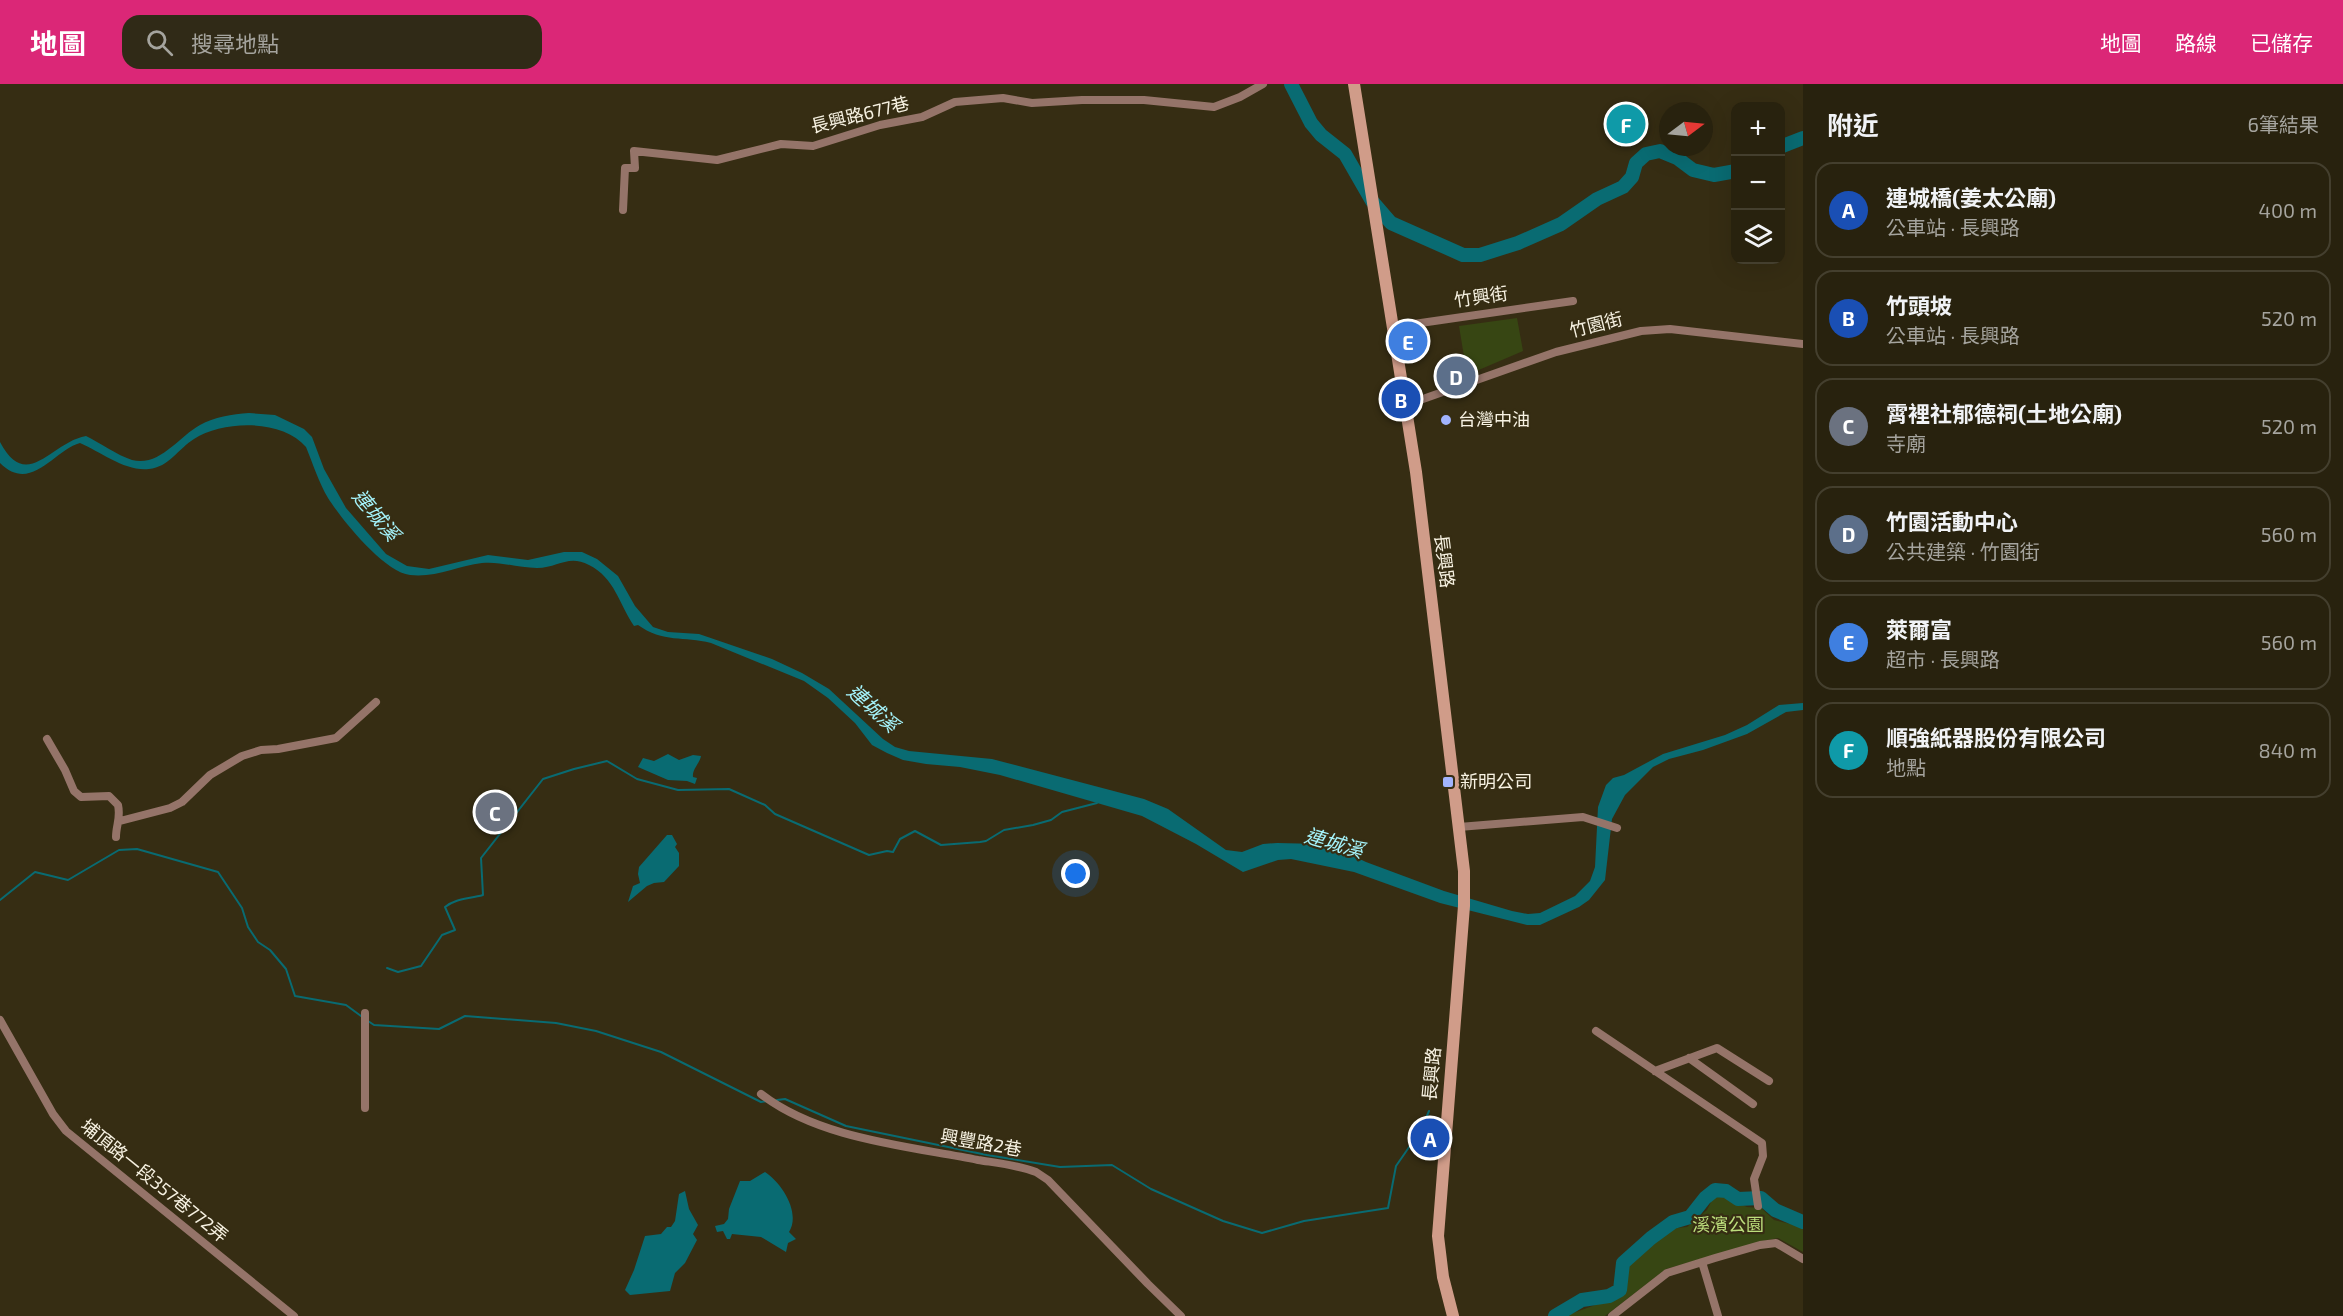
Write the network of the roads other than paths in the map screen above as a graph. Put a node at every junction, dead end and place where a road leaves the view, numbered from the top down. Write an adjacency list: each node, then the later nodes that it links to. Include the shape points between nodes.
1 (1263, 84): 3 (street, 長興路677巷, via 1214,107 1144,100 1032,103 1003,98 955,102 922,117 880,125 813,146 781,144 717,160 634,150 635,168 625,168)
2 (1354, 84): 5 (main road, 長興路)
3 (623, 210)
4 (1573, 302): 5 (street, 竹興街)
5 (1394, 327): 7 (main road, 長興路)
6 (1803, 344): 7 (street, 竹園街, via 1670,329 1641,331 1556,352)
7 (1406, 405): 11 (main road, 長興路)
8 (376, 702): 10 (street, via 336,738 242,756 210,775 182,802)
9 (47, 739): 10 (street, via 74,791 81,797 109,796 118,805)
10 (120, 821): 13 (street)
11 (1459, 827): 12 (street, via 1583,817); 28 (main road, 長興路, via 1464,903 1438,1236)
12 (1617, 828)
13 (116, 837)
14 (365, 1013): 22 (street)
15 (0, 1020): 26 (street, 埔頂路一段357巷772弄, via 52,1114 66,1131)
16 (1596, 1031): 18 (street)
17 (1689, 1058): 18 (street); 19 (street, via 1717,1048); 21 (street)
18 (1655, 1071): 23 (street, via 1761,1143 1763,1156 1754,1179)
19 (1769, 1081)
20 (761, 1094): 27 (street, 興豐路2巷, via 789,1112 831,1129 1036,1172)
21 (1753, 1104)
22 (365, 1108)
23 (1758, 1206)
24 (1803, 1259): 25 (street, via 1776,1243 1768,1243)
25 (1702, 1262): 29 (street, via 1667,1273); 30 (street)
26 (294, 1316)
27 (1182, 1316)
28 (1453, 1316)
29 (1612, 1316)
30 (1718, 1316)

